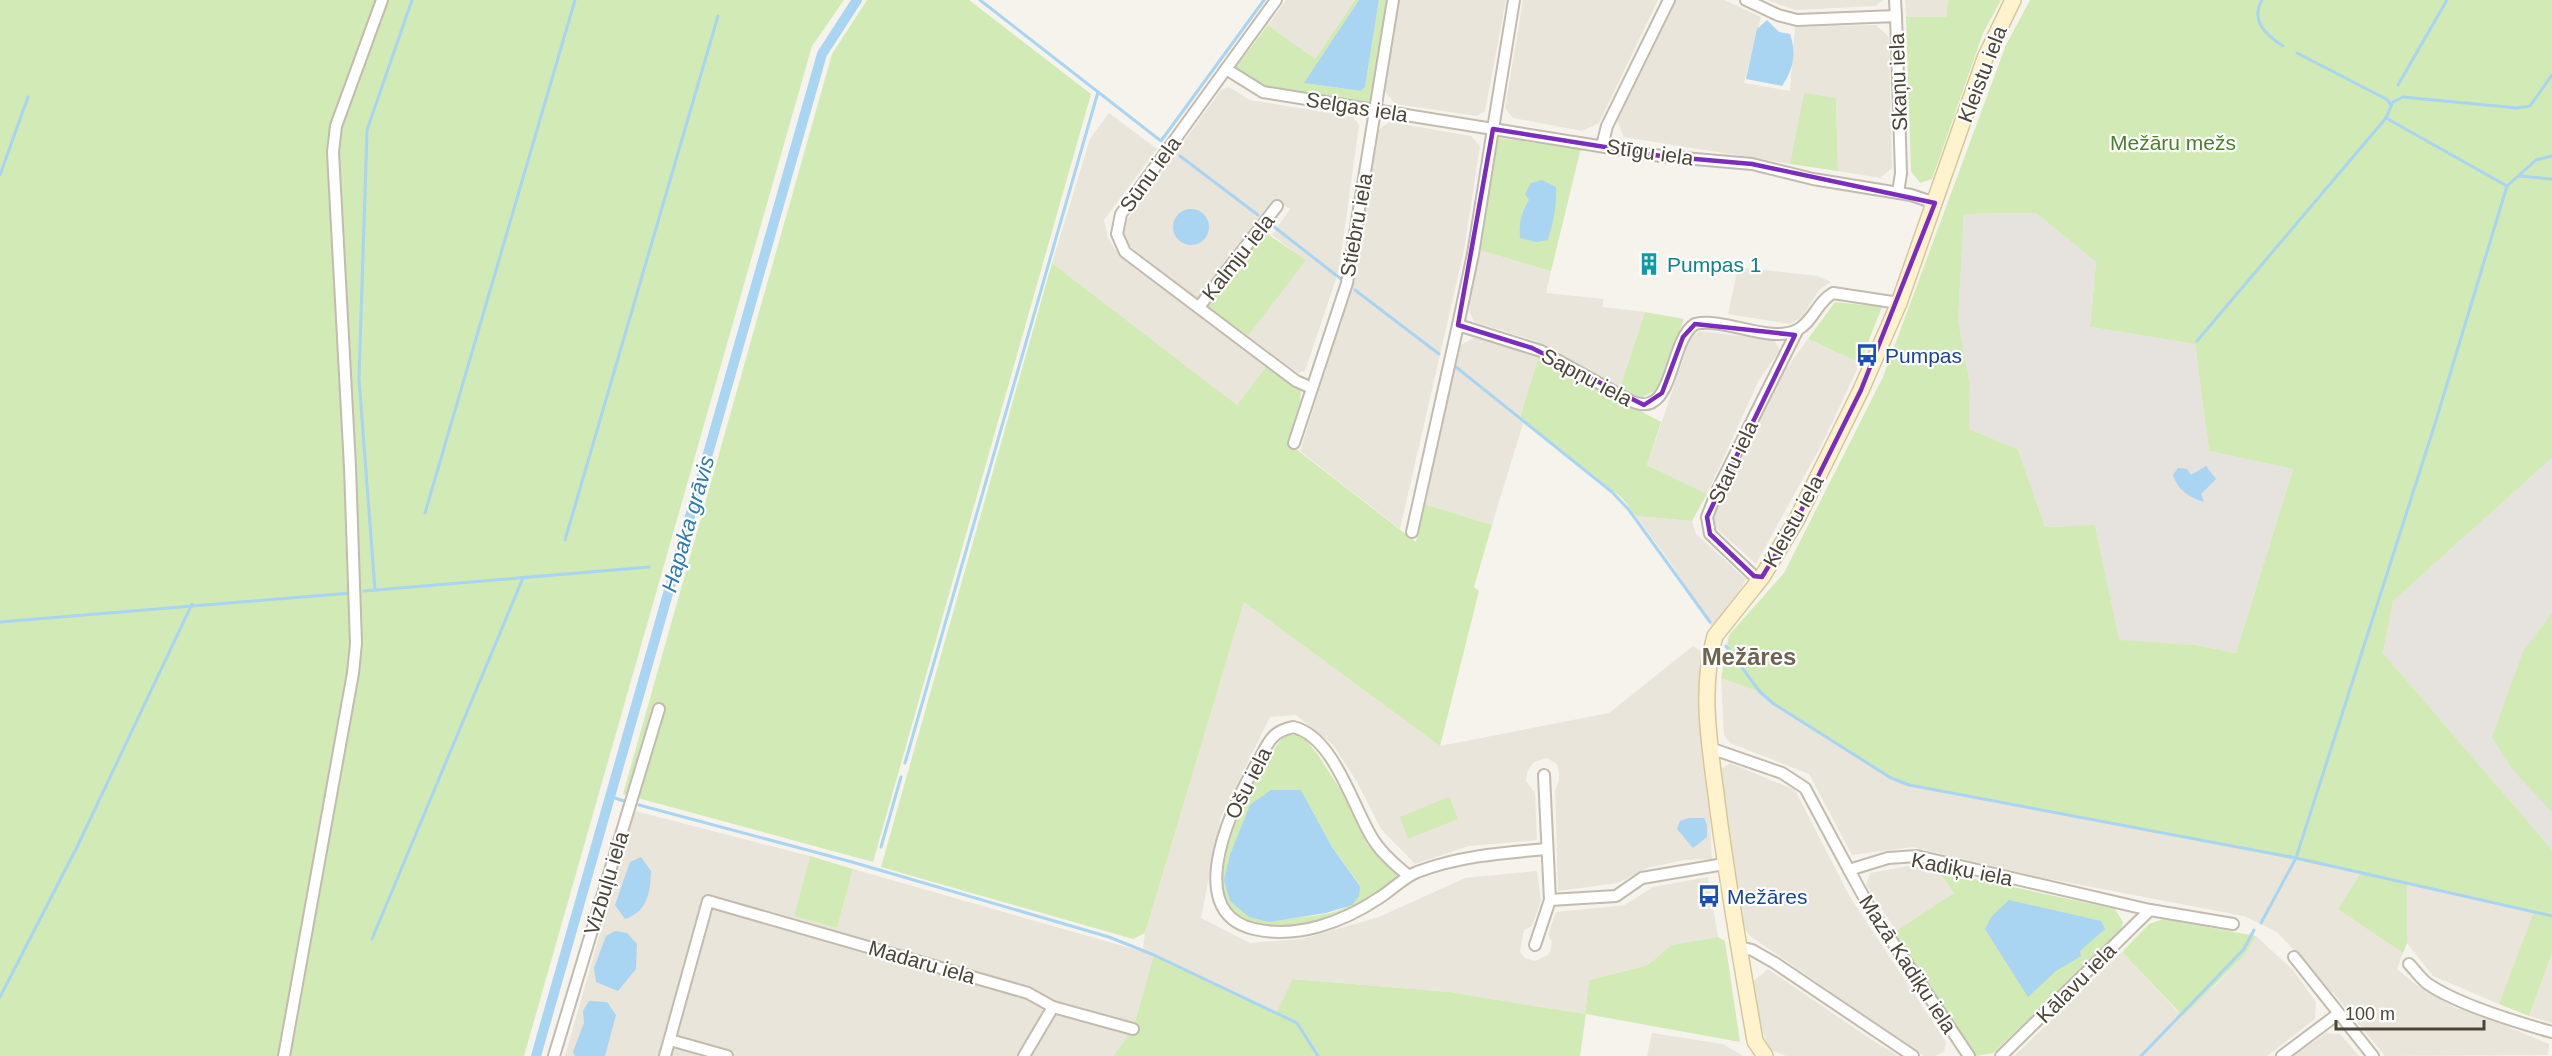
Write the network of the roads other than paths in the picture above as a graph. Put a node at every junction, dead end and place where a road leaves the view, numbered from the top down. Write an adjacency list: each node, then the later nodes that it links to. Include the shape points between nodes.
1 (382, 0): 44 (street, via 336,126 333,152 356,643)
2 (1276, 0): 10 (street, Sūnu iela)
3 (1393, 0): 11 (street, Stiebru iela)
4 (1514, 0): 12 (street)
5 (1669, 0): 13 (street, via 1607,126)
6 (1746, 0): 9 (street, Skaņu iela, via 1797,20)
7 (1895, 0): 9 (street)
8 (2013, 0): 15 (street, Kleistu iela, via 1985,58)
9 (1896, 16): 14 (street, Skaņu iela, via 1901,173)
10 (1226, 69): 11 (street, Selgas iela, via 1263,92); 18 (street, Sūnu iela, via 1117,223 1118,240 1125,252)
11 (1375, 110): 12 (street, Selgas iela); 21 (street, Stiebru iela, via 1347,283)
12 (1493, 129): 13 (street, Stīgu iela); 19 (street)
13 (1602, 146): 14 (street, Stīgu iela, via 1752,164)
14 (1898, 193): 15 (street, Stīgu iela)
15 (1935, 202): 17 (street, Kleistu iela)
16 (1277, 206): 18 (street, Kalmju iela)
17 (1899, 303): 20 (street, via 1833,293); 24 (street, Kleistu iela, via 1806,500)
18 (1198, 307): 21 (street, Sūnu iela, via 1296,381)
19 (1458, 325): 20 (street, Sapņu iela, via 1532,348 1631,402 1644,405 1655,402 1662,393 1683,337 1695,324 1711,322 1782,333); 23 (street)
20 (1797, 330): 24 (street, Staru iela, via 1707,517 1710,534 1754,576)
21 (1312, 388): 22 (street, Stiebru iela)
22 (1294, 443)
23 (1412, 532)
24 (1762, 577): 26 (street, Kleistu iela, via 1715,636 1706,672)
25 (658, 709): 45 (street, Vizbuļu iela)
26 (1710, 748): 29 (street, Kleistu iela); 30 (street, via 1782,773 1804,788)
27 (1544, 775): 28 (street)
28 (1547, 849): 31 (street, Ošu iela, via 1458,858); 32 (street)
29 (1724, 864): 32 (street, via 1642,878 1616,896); 36 (street, Kleistu iela)
30 (1849, 870): 33 (street, Kadiķu iela, via 1888,858 1917,856); 51 (street, Mazā Kadiķu iela, via 1871,910)
31 (1409, 876): 31 (street, Ošu iela, via 1353,914 1318,927 1257,930 1228,915 1217,894 1226,825 1238,794 1273,736 1293,727 1310,733 1331,757 1374,841)
32 (1550, 900): 35 (street)
33 (2150, 910): 34 (street, Kadiķu iela); 52 (street, Kālavu iela)
34 (2233, 924)
35 (1535, 945)
36 (1739, 947): 49 (street, Kleistu iela, via 1755,1041); 50 (street, via 1775,963)
37 (2294, 957): 40 (street)
38 (2409, 964): 42 (street, via 2427,983 2445,993)
39 (1053, 1007): 41 (street, Madaru iela); 43 (street, Madaru iela, via 1028,993 708,901); 48 (street)
40 (2338, 1014): 53 (street); 54 (street)
41 (1133, 1029)
42 (2552, 1032)
43 (670, 1040): 46 (street); 47 (street)
44 (284, 1056)
45 (554, 1056)
46 (665, 1056)
47 (727, 1056)
48 (1024, 1056)
49 (1764, 1056)
50 (1913, 1056)
51 (1969, 1056)
52 (2001, 1056)
53 (2282, 1056)
54 (2373, 1056)

